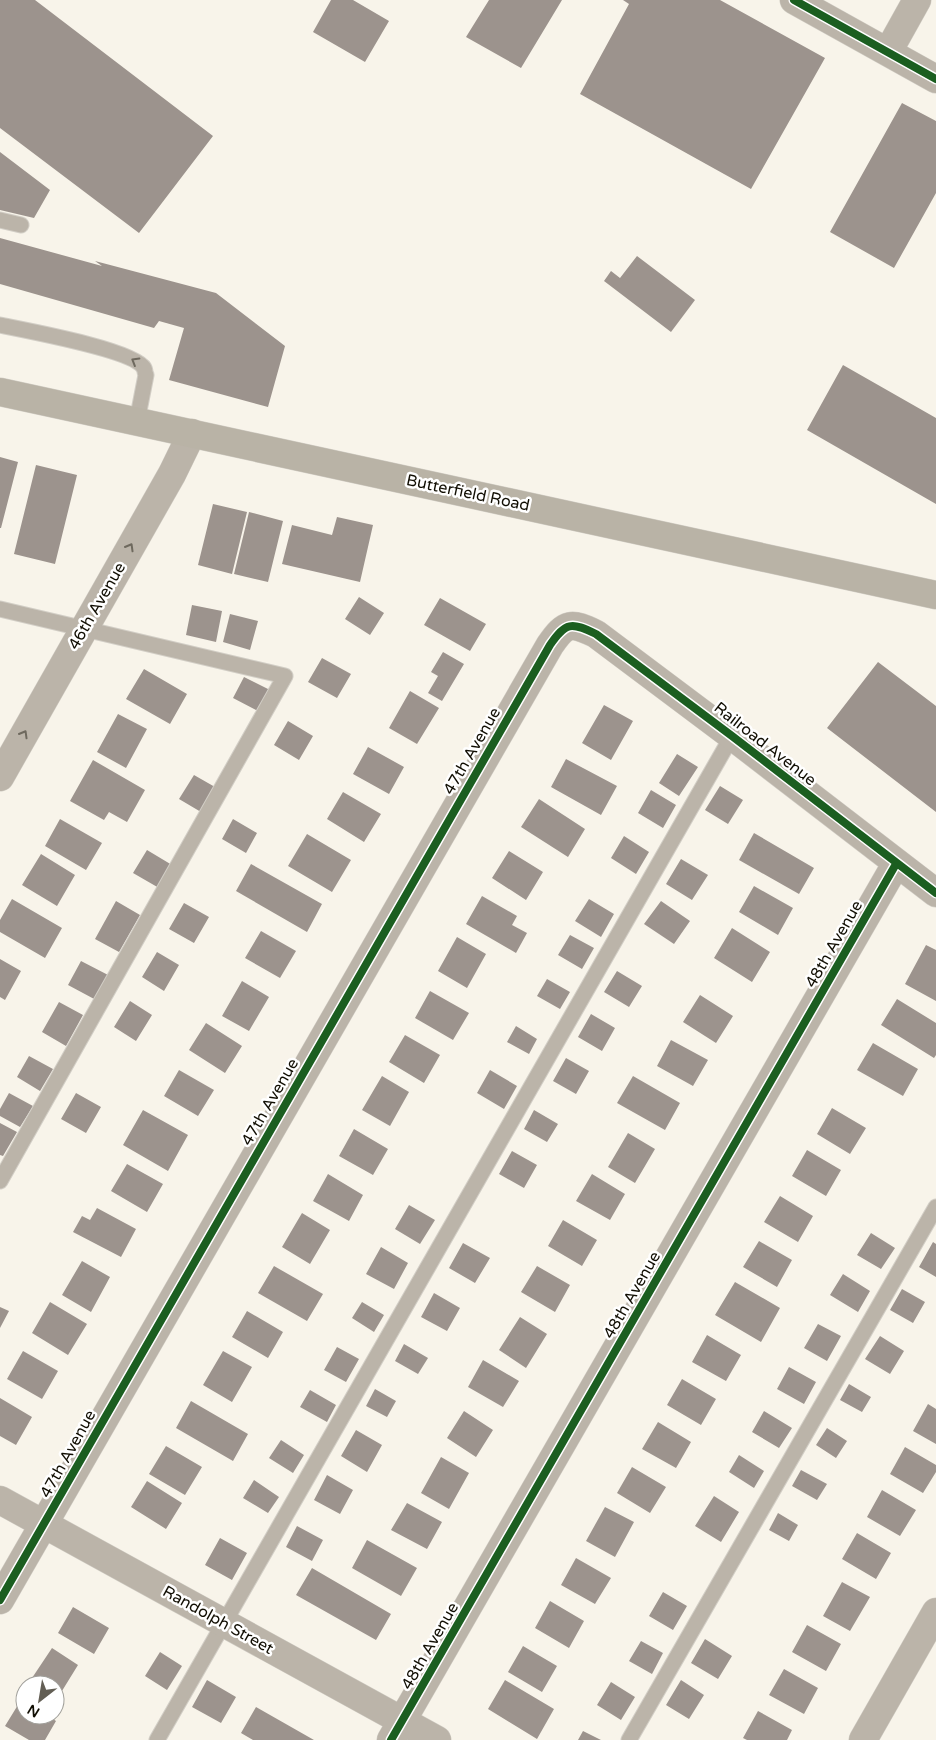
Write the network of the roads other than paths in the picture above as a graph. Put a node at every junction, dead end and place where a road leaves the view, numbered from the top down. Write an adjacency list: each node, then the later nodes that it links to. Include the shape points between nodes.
1 (794, 0): 3 (street)
2 (917, 0): 3 (street)
3 (888, 52): 4 (street)
4 (936, 79)
5 (0, 220): 6 (lane)
6 (21, 225)
7 (0, 325): 9 (lane, one-way to 7, via 146,375 140,364 124,355)
8 (0, 392): 9 (main road, Butterfield Road)
9 (137, 421): 10 (main road, Butterfield Road)
10 (192, 433): 11 (main road, Butterfield Road); 14 (street, 46th Avenue, one-way to 10)
11 (936, 595)
12 (0, 608): 14 (lane)
13 (572, 626): 15 (street, Railroad Avenue, via 596,634); 22 (street, 47th Avenue, via 560,630 550,644)
14 (85, 627): 16 (street, 46th Avenue, one-way to 14); 19 (lane, via 285,676)
15 (732, 736): 17 (street, Railroad Avenue); 25 (lane)
16 (0, 777)
17 (896, 864): 18 (street, Railroad Avenue); 26 (street, 48th Avenue)
18 (936, 893)
19 (0, 1181)
20 (936, 1207): 29 (lane)
21 (0, 1500): 22 (street, Randolph Street)
22 (45, 1524): 23 (street, 47th Avenue); 25 (street, Randolph Street)
23 (0, 1600)
24 (936, 1612): 30 (street)
25 (223, 1623): 26 (street, Randolph Street); 27 (lane)
26 (397, 1731): 28 (street, Randolph Street)
27 (157, 1740)
28 (437, 1740)
29 (629, 1740)
30 (862, 1740)

